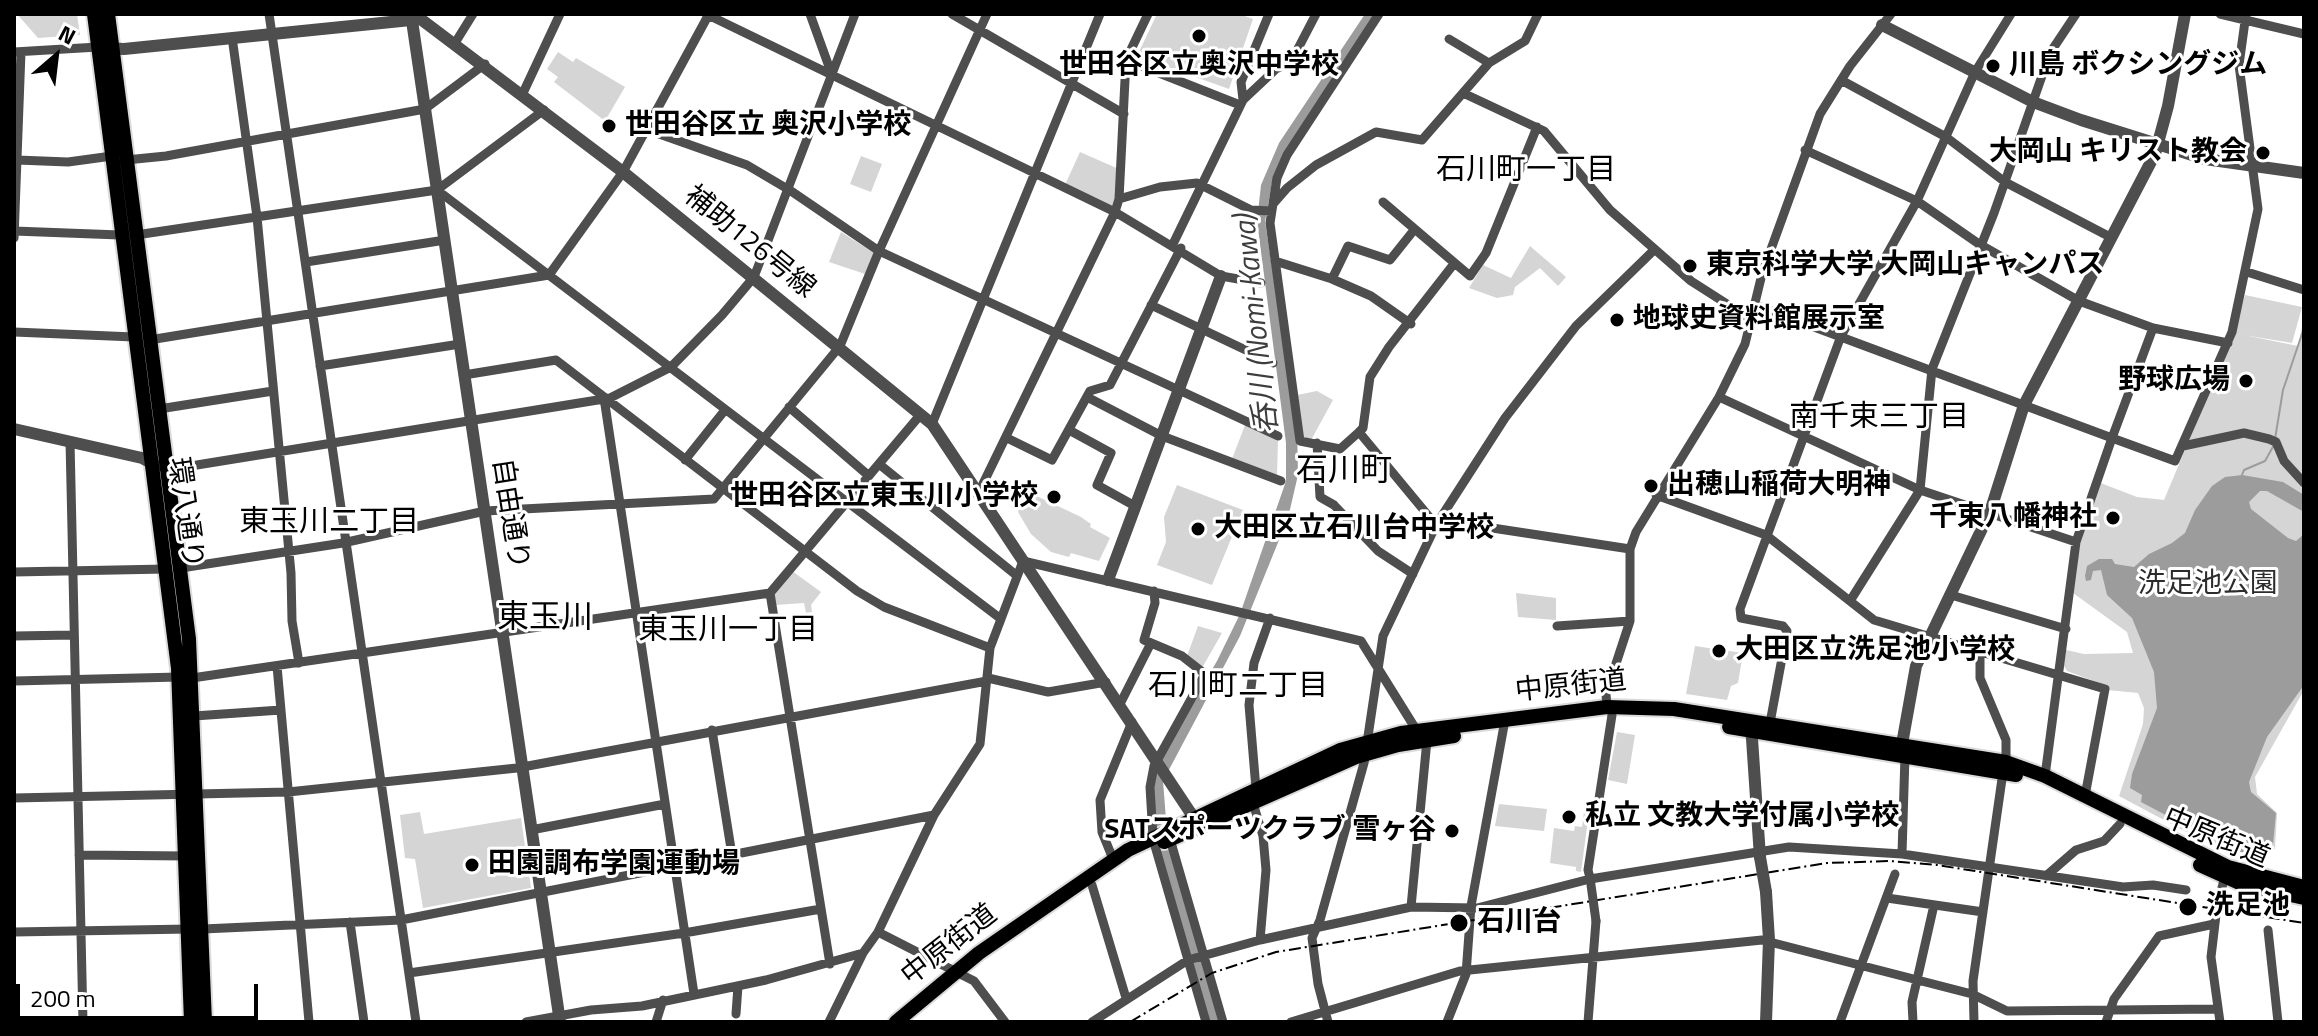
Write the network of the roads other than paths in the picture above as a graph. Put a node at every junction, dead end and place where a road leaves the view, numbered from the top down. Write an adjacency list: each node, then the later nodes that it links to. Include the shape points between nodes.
1 (94, 14): 30 (main road, 環八通り)
2 (108, 14): 30 (main road, 環八通り)
3 (269, 14): 25 (street)
4 (473, 14): 29 (street)
5 (560, 14): 39 (street)
6 (708, 14): 36 (street); 48 (street)
7 (810, 14): 36 (street)
8 (855, 14): 36 (street)
9 (952, 14): 24 (street)
10 (987, 14): 24 (street)
11 (1100, 14): 38 (street)
12 (1148, 14): 32 (street)
13 (1269, 14): 42 (street, via 1241,82)
14 (1316, 14): 42 (street, via 1291,62 1276,69)
15 (1379, 14): 67 (street, via 1287,155)
16 (1538, 14): 33 (street, via 1525,41)
17 (2011, 14): 35 (street)
18 (2076, 14): 41 (street, via 2050,53)
19 (2185, 14): 52 (street)
20 (2220, 14): 22 (street)
21 (412, 16): 25 (street); 29 (street, 補助126号線); 43 (street, 自由通り)
22 (2246, 16): 26 (street); 56 (street, via 2239,65)
23 (1886, 19): 35 (street); 37 (street)
24 (979, 29): 38 (street); 46 (street)
25 (271, 33): 27 (street); 49 (street)
26 (2304, 34)
27 (232, 37): 30 (street); 51 (street)
28 (1449, 39): 33 (street)
29 (455, 43): 34 (street, 補助126号線)
30 (106, 48): 31 (street); 55 (main road, 環八通り)
31 (18, 52): 54 (street)
32 (1126, 60): 42 (street); 45 (street)
33 (1489, 63): 40 (street)
34 (485, 64): 39 (street, 補助126号線); 43 (street)
35 (1975, 72): 41 (street); 50 (street)
36 (832, 75): 46 (street); 62 (street)
37 (1841, 80): 50 (street); 53 (street)
38 (1072, 84): 45 (street); 58 (street)
39 (523, 93): 44 (street, 補助126号線)
40 (1463, 93): 47 (street); 67 (street, via 1422,140 1376,132 1316,165)
41 (2033, 102): 52 (street); 60 (street)
42 (1241, 103): 61 (street)
43 (425, 109): 49 (street); 63 (street, 自由通り)
44 (544, 110): 57 (street, 補助126号線); 63 (street)
45 (1124, 114): 64 (street)
46 (936, 123): 58 (street); 81 (street)
47 (1537, 127): 80 (street, via 1567,155 1610,210); 84 (street, via 1486,253 1470,276)
48 (645, 129): 57 (street); 62 (street, via 747,165)
49 (287, 132): 51 (street); 68 (street)
50 (1946, 137): 60 (street); 65 (street)
51 (248, 140): 55 (street, via 166,156); 70 (street)
52 (2158, 147): 56 (street); 76 (street)
53 (1805, 150): 65 (street); 96 (street)
54 (16, 153): 55 (street, via 68,162); 72 (street)
55 (119, 158): 73 (main road, 環八通り); 74 (main road, 環八通り)
56 (2254, 169): 59 (street); 85 (street, via 2258,209)
57 (623, 172): 86 (street); 88 (street, 補助126号線)
58 (1035, 172): 69 (street); 93 (street)
59 (2304, 173)
60 (2005, 182): 76 (street); 78 (street)
61 (1201, 185): 64 (street, via 1160,187); 67 (street, via 1256,212); 79 (street)
62 (788, 189): 81 (street); 88 (street)
63 (437, 190): 68 (street); 77 (street, 自由通り); 86 (street)
64 (1119, 199): 69 (street)
65 (1917, 201): 78 (street); 105 (street)
66 (1383, 202): 71 (street)
67 (1271, 209): 82 (street)
68 (298, 211): 70 (street); 83 (street)
69 (1115, 212): 79 (street); 104 (street)
70 (257, 217): 74 (street); 99 (street)
71 (1414, 230): 84 (street); 89 (street, via 1390,260 1348,246)
72 (14, 231): 73 (street); 75 (street)
73 (120, 235): 106 (main road, 環八通り)
74 (136, 235): 106 (main road, 環八通り)
75 (14, 238)
76 (2112, 238): 94 (street)
77 (445, 240): 83 (street); 92 (street, 自由通り)
78 (1980, 245): 94 (street); 114 (street)
79 (1177, 246): 87 (street); 95 (street)
80 (1654, 250): 98 (street); 158 (street, via 1548,359)
81 (879, 251): 93 (street); 109 (street)
82 (1275, 261): 89 (street); 139 (street, via 1300,441)
83 (306, 262): 97 (street)
84 (1453, 265): 100 (street)
85 (2247, 272): 91 (street); 107 (street)
86 (549, 275): 92 (street); 113 (street)
87 (1221, 276): 90 (street); 102 (street)
88 (754, 277): 109 (street, 補助126号線); 113 (street)
89 (1332, 279): 100 (street, via 1371,296)
90 (1261, 283)
91 (2304, 290)
92 (452, 291): 97 (street); 108 (street, 自由通り)
93 (984, 299): 104 (street); 127 (street)
94 (2079, 301): 101 (street); 121 (street)
95 (1151, 305): 102 (street); 110 (street)
96 (1755, 305): 98 (street); 105 (street)
97 (313, 313): 99 (street); 112 (street)
98 (1752, 320): 119 (street)
99 (268, 322): 106 (street); 117 (street)
100 (1411, 324): 130 (street, via 1370,377)
101 (2153, 328): 107 (street); 135 (street)
102 (1202, 330): 111 (street); 116 (street)
103 (14, 332): 106 (street)
104 (1057, 332): 110 (street); 134 (street)
105 (1841, 336): 114 (street); 131 (street)
106 (142, 339): 123 (main road, 環八通り); 143 (main road, 環八通り)
107 (2228, 343): 140 (street)
108 (460, 344): 112 (street); 115 (street, 自由通り)
109 (840, 346): 122 (street); 125 (street, 補助126号線)
110 (1122, 361): 116 (street); 118 (street, via 1110,385)
111 (1273, 363)
112 (320, 366): 138 (street)
113 (671, 367): 120 (street); 124 (street)
114 (1932, 369): 121 (street); 150 (street)
115 (464, 375): 120 (street, via 556,360); 126 (street, 自由通り)
116 (1180, 389): 132 (street); 133 (street)
117 (273, 391): 123 (street); 141 (street)
118 (1087, 397): 129 (street); 132 (street)
119 (1719, 397): 131 (street); 152 (street)
120 (604, 398): 126 (street); 142 (street); 154 (street)
121 (2024, 405): 135 (street); 157 (street)
122 (789, 407): 136 (street); 146 (street)
123 (159, 409): 145 (main road, 環八通り)
124 (725, 410): 136 (street); 142 (street)
125 (921, 414): 127 (street, 補助126号線); 144 (street)
126 (471, 420): 138 (street); 156 (street, 自由通り)
127 (932, 424): 151 (street, 補助126号線)
128 (14, 429): 137 (street)
129 (1069, 430): 134 (street, via 1052,460); 155 (street, via 1111,453 1097,485)
130 (1359, 432): 139 (street, via 1340,449); 158 (street)
131 (1803, 435): 150 (street); 159 (street)
132 (1162, 436): 147 (street); 155 (street)
133 (1278, 436)
134 (1007, 438): 151 (street)
135 (2112, 438): 140 (street, via 2175,461); 161 (street)
136 (763, 439): 149 (street); 153 (street)
137 (70, 441): 143 (street); 167 (street)
138 (332, 443): 141 (street); 160 (street)
139 (1317, 443): 169 (street, via 1320,497 1378,551)
140 (2183, 446): 148 (street, via 2244,433 2273,440)
141 (280, 452): 145 (street); 163 (street)
142 (685, 460): 149 (street)
143 (152, 463): 145 (street); 166 (main road, 環八通り)
144 (879, 464): 146 (street); 170 (street)
145 (166, 470): 166 (main road, 環八通り)
146 (869, 476): 153 (street)
147 (1281, 481)
148 (2304, 483)
149 (723, 488): 154 (street, via 704,502); 164 (street)
150 (1920, 490): 157 (street); 175 (street)
151 (979, 492): 165 (street, 補助126号線)
152 (1656, 495): 159 (street); 162 (street)
153 (848, 501): 164 (street); 178 (street)
154 (620, 504): 156 (street); 176 (street)
155 (1135, 506): 171 (street)
156 (485, 511): 160 (street); 182 (street, 自由通り)
157 (1990, 512): 161 (street); 174 (street)
158 (1438, 523): 162 (street); 169 (street)
159 (1766, 535): 175 (street); 205 (street, via 1738,614 1783,626 1788,633)
160 (345, 542): 163 (street); 189 (street)
161 (2076, 542): 181 (street)
162 (1630, 549): 179 (street)
163 (289, 551): 166 (street); 190 (street)
164 (805, 552): 173 (street); 187 (street, via 884,607)
165 (1023, 561): 170 (street); 171 (street); 198 (street, 補助126号線)
166 (173, 569): 167 (street); 194 (main road, 環八通り)
167 (73, 571): 168 (street); 183 (street)
168 (14, 572)
169 (1413, 574): 191 (street, via 1383,636)
170 (1016, 575): 178 (street)
171 (1108, 580): 172 (street)
172 (1154, 591): 177 (street); 186 (street, via 1144,640)
173 (770, 593): 176 (street); 203 (street)
174 (1951, 595): 181 (street); 185 (street)
175 (1850, 601): 185 (street, via 1874,620)
176 (636, 612): 182 (street); 210 (street)
177 (1270, 618): 191 (street, via 1361,641); 220 (street, via 1254,663 1249,705)
178 (1001, 619): 187 (street)
179 (1630, 621): 180 (street); 201 (street, via 1606,694)
180 (1557, 626)
181 (2066, 629): 193 (street)
182 (503, 632): 189 (street); 214 (street, 自由通り)
183 (74, 635): 184 (street); 196 (street)
184 (14, 636)
185 (1930, 636): 188 (street); 212 (street, via 1916,666)
186 (1151, 643): 199 (street); 213 (street, via 1182,656 1205,674)
187 (990, 648): 195 (street)
188 (1980, 650): 193 (street); 215 (street, via 1980,678 2006,740)
189 (362, 653): 190 (street); 217 (street)
190 (299, 663): 192 (street)
191 (1378, 664): 209 (street); 211 (street)
192 (277, 666): 194 (street); 200 (street)
193 (2060, 672): 216 (street); 221 (street, via 2105,689)
194 (186, 678): 196 (street); 202 (main road, 環八通り); 219 (main road, 環八通り)
195 (988, 679): 198 (street, via 1048,692); 203 (street); 225 (street, via 980,744)
196 (75, 680): 197 (street); 222 (street)
197 (14, 681)
198 (1106, 682): 199 (street, 補助126号線)
199 (1120, 704): 204 (street, 補助126号線)
200 (281, 710): 202 (street); 218 (street)
201 (1609, 711): 206 (main road, 中原街道); 207 (main road, 中原街道); 242 (street)
202 (194, 716): 219 (main road, 環八通り)
203 (791, 717): 208 (street); 229 (street)
204 (1132, 722): 213 (street, 補助126号線); 236 (street, via 1100,800 1102,832)
205 (1770, 723): 207 (main road, 中原街道); 212 (main road, 中原街道)
206 (1505, 724): 209 (main road, 中原街道); 250 (street)
207 (1751, 726): 212 (main road, 中原街道); 231 (street)
208 (712, 730): 210 (street); 234 (street)
209 (1422, 736): 211 (main road, 中原街道); 251 (street)
210 (656, 740): 214 (street); 224 (street)
211 (1367, 747): 220 (main road, 中原街道); 258 (street)
212 (1904, 749): 215 (main road, 中原街道); 232 (street, via 1908,763)
213 (1157, 760): 226 (street, 補助126号線); 230 (street, via 1150,787)
214 (522, 767): 217 (street); 228 (street, 自由通り)
215 (2005, 767): 216 (main road, 中原街道); 227 (main road, 中原街道); 238 (street)
216 (2045, 776): 221 (main road, 中原街道)
217 (381, 782): 218 (street); 255 (street)
218 (288, 792): 219 (street); 257 (street)
219 (191, 795): 222 (street); 235 (main road, 環八通り); 259 (main road, 環八通り)
220 (1254, 796): 226 (main road, 中原街道); 265 (street, via 1266,870)
221 (2085, 796): 239 (main road, 中原街道)
222 (78, 797): 223 (street); 233 (street)
223 (14, 798)
224 (665, 804): 228 (street); 237 (street)
225 (934, 815): 229 (street); 263 (street)
226 (1197, 822): 230 (main road, 中原街道)
227 (2120, 824): 239 (main road, 中原街道); 241 (street, via 2104,841 2076,850)
228 (531, 830): 246 (street, 自由通り)
229 (811, 838): 234 (street); 252 (street)
230 (1162, 839): 236 (main road, 中原街道); 243 (main road, 中原街道); 270 (street); 270 (street)
231 (1760, 854): 232 (street, via 1813,846); 242 (street); 266 (street, bridge)
232 (1902, 854): 238 (street)
233 (79, 855): 235 (street); 261 (street)
234 (732, 855): 237 (street)
235 (187, 856): 259 (main road, 環八通り)
236 (1113, 859): 275 (main road, 中原街道)
237 (674, 866): 246 (street); 264 (street)
238 (1988, 868): 241 (street); 253 (street)
239 (2226, 872): 244 (main road, 中原街道); 248 (main road, 中原街道); 254 (street)
240 (1895, 874): 247 (street)
241 (2046, 876): 245 (street)
242 (1591, 882): 250 (street); 269 (street, bridge)
243 (1092, 885): 275 (main road, 中原街道); 280 (street)
244 (2304, 887)
245 (2186, 890)
246 (541, 893): 255 (street); 267 (street, 自由通り)
247 (1887, 898): 249 (street); 272 (street)
248 (2304, 898)
249 (1934, 905): 253 (street); 276 (street)
250 (1471, 906): 251 (street); 273 (street)
251 (1411, 907): 258 (street)
252 (821, 909): 264 (street); 271 (street)
253 (1983, 912): 279 (street)
254 (2216, 915): 282 (street, via 2159,936); 283 (street, via 2211,957)
255 (401, 920): 256 (street); 274 (street)
256 (350, 922): 257 (street); 291 (street)
257 (299, 925): 259 (street); 290 (street)
258 (1318, 926): 265 (street); 285 (street, via 1312,938)
259 (196, 929): 261 (street); 288 (main road, 環八通り); 289 (main road, 環八通り)
260 (2268, 930): 311 (street)
261 (81, 931): 262 (street); 287 (street)
262 (14, 932)
263 (878, 932): 268 (street); 275 (street)
264 (684, 933): 267 (street); 278 (street)
265 (1260, 940): 270 (street)
266 (1769, 940): 269 (street); 272 (street); 305 (street)
267 (549, 951): 274 (street); 286 (street, 自由通り)
268 (863, 953): 271 (street); 295 (street)
269 (1595, 956): 273 (street); 304 (street)
270 (1196, 958): 280 (street); 300 (street); 301 (street)
271 (830, 964): 277 (street)
272 (1862, 965): 276 (street); 306 (street)
273 (1466, 970): 285 (street); 303 (street)
274 (409, 973): 292 (street)
275 (960, 973): 296 (main road, 中原街道); 297 (main road, 中原街道); 298 (street, via 974,981)
276 (1917, 980): 279 (street); 307 (street)
277 (738, 986): 278 (street); 284 (street)
278 (694, 994): 281 (street)
279 (1972, 994): 282 (street, via 2007,1011); 308 (street)
280 (1126, 998): 299 (street)
281 (663, 1000): 286 (street); 294 (street)
282 (2110, 1009): 283 (street); 309 (street)
283 (2218, 1009): 310 (street)
284 (736, 1014)
285 (1327, 1017): 302 (street)
286 (559, 1018): 293 (street)
287 (83, 1022)
288 (191, 1022)
289 (205, 1022)
290 (309, 1022)
291 (364, 1022)
292 (416, 1022)
293 (526, 1022)
294 (656, 1022)
295 (829, 1022)
296 (896, 1022)
297 (909, 1022)
298 (1005, 1022)
299 (1092, 1022)
300 (1206, 1022)
301 (1223, 1022)
302 (1291, 1022)
303 (1447, 1022)
304 (1588, 1022)
305 (1766, 1022)
306 (1840, 1022)
307 (1913, 1022)
308 (1974, 1022)
309 (2106, 1022)
310 (2220, 1022)
311 (2278, 1022)

